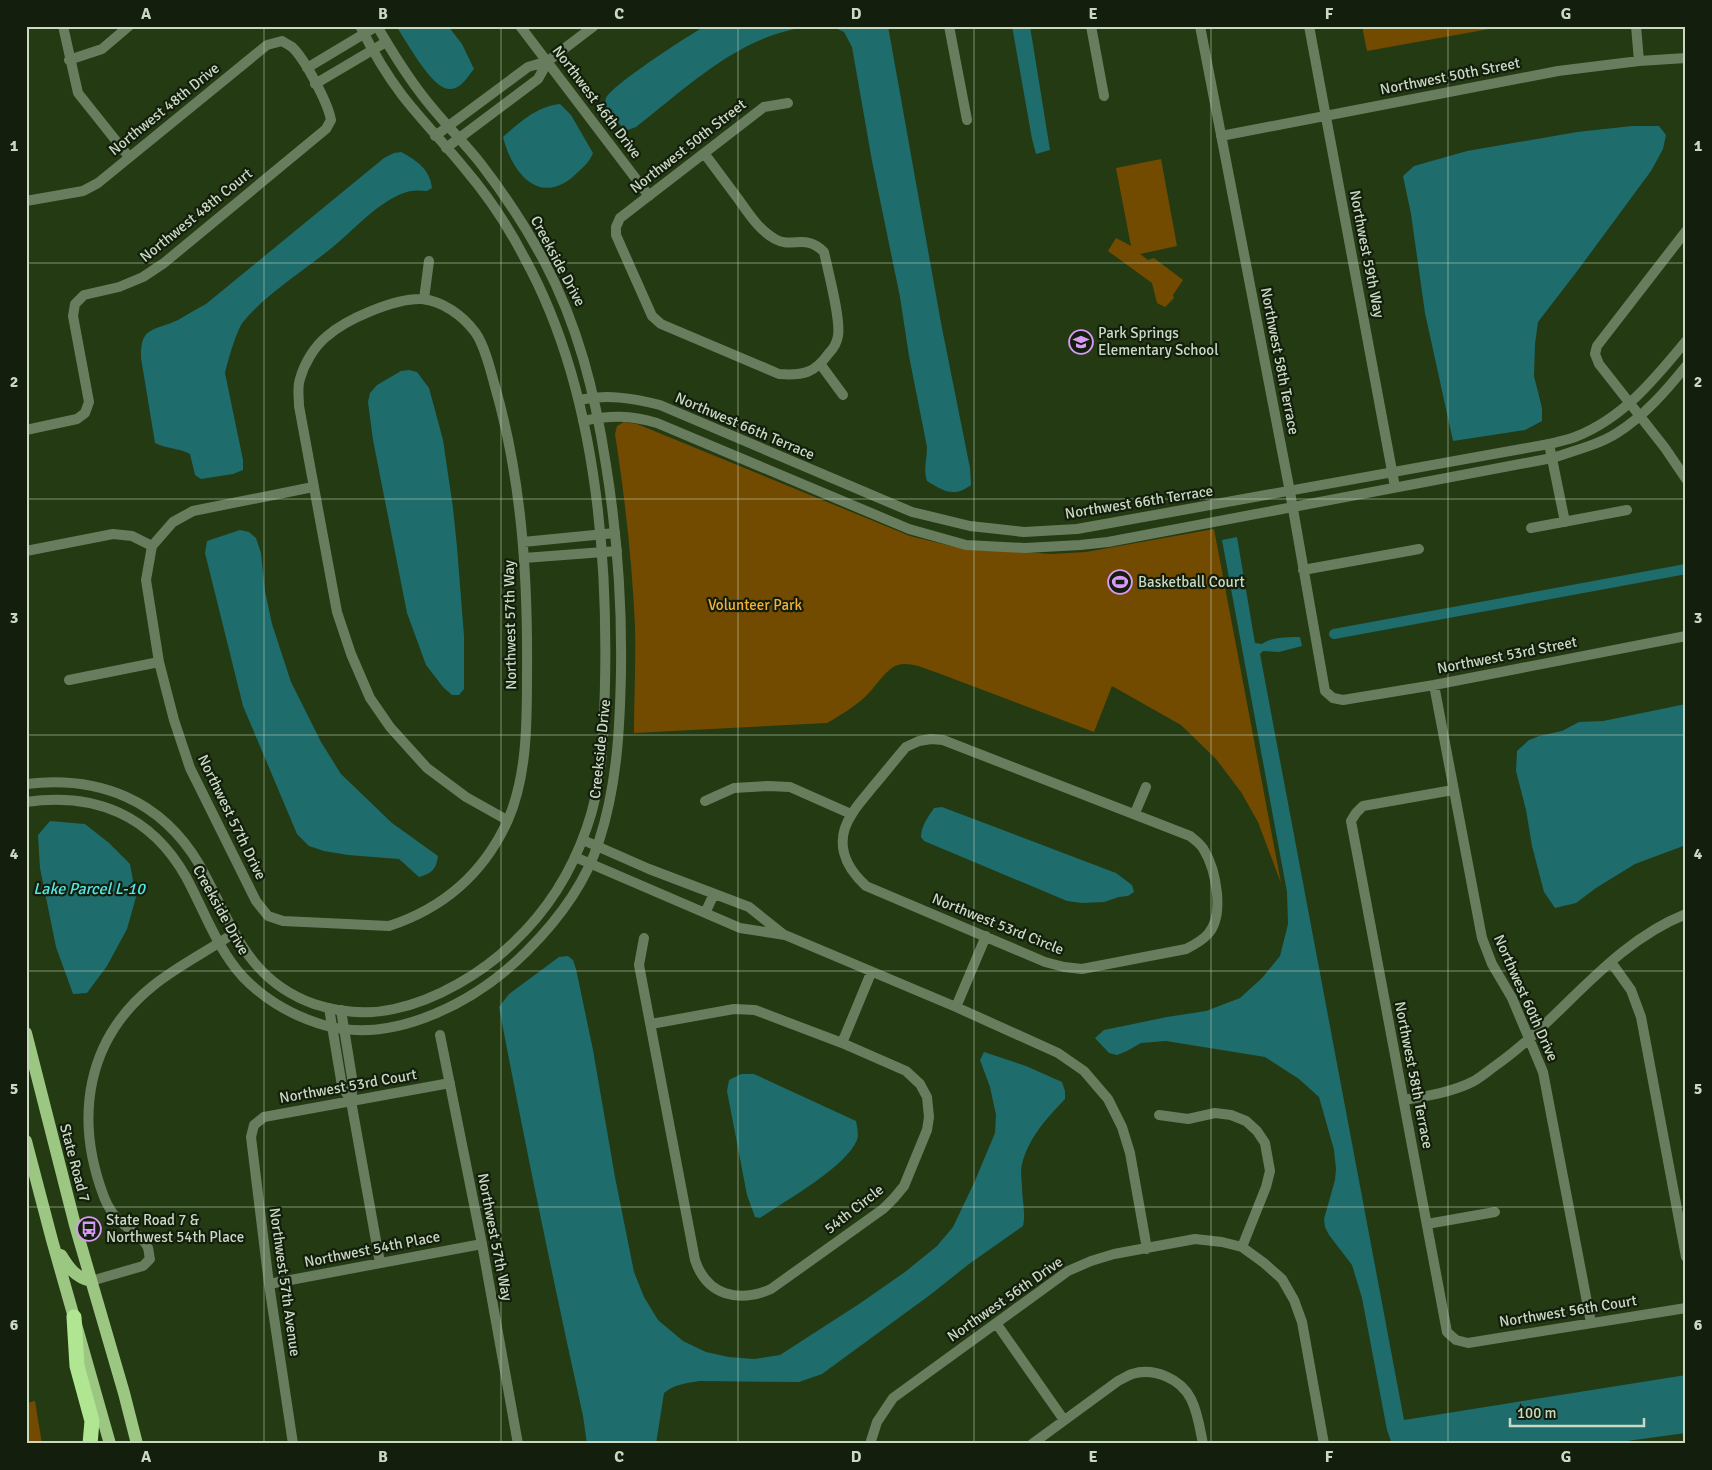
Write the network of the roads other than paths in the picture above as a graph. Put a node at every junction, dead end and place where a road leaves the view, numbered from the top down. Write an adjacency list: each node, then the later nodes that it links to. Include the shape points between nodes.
1 (63, 26): 15 (street)
2 (129, 26): 15 (street, via 102,49)
3 (377, 26): 11 (street); 12 (street, Creekside Drive)
4 (520, 26): 16 (street, Northwest 46th Drive)
5 (594, 26): 16 (street)
6 (949, 26): 23 (street)
7 (1091, 26): 20 (street)
8 (1200, 26): 26 (street, Northwest 58th Terrace)
9 (1309, 26): 22 (street, Northwest 59th Way)
10 (1636, 26): 17 (street)
11 (362, 30): 13 (street, Creekside Drive); 18 (street)
12 (386, 42): 13 (street); 24 (street, Creekside Drive)
13 (373, 50): 19 (street); 25 (street, Creekside Drive, via 398,90)
14 (1686, 58): 17 (street, Northwest 50th Street)
15 (69, 60): 30 (street, via 78,93)
16 (548, 61): 24 (street, via 528,67); 27 (street, via 538,79); 31 (street, Northwest 46th Drive)
17 (1639, 61): 22 (street, Northwest 50th Street, via 1558,71)
18 (307, 68): 19 (street, Northwest 48th Drive); 30 (street, Northwest 48th Drive, via 293,48 282,41 267,45)
19 (316, 84): 46 (street, Northwest 48th Court, via 330,110 331,120 326,129 164,263 119,287 84,295 75,304 73,316 89,402 77,419)
20 (1104, 96)
21 (788, 103): 29 (street, Northwest 50th Street, via 764,107)
22 (1326, 115): 26 (street, Northwest 50th Street); 49 (street, Northwest 59th Way)
23 (967, 120)
24 (448, 126): 25 (street); 27 (street, Creekside Drive)
25 (435, 136): 28 (street, Creekside Drive)
26 (1221, 136): 53 (street, Northwest 58th Terrace)
27 (460, 139): 28 (street); 40 (street, Creekside Drive, via 511,205 542,257 570,314)
28 (446, 148): 41 (street, Creekside Drive, via 489,200 524,255 554,319)
29 (704, 153): 31 (street, Northwest 50th Street); 37 (street, via 762,232 777,241 806,241 824,252 838,337)
30 (129, 157): 32 (street, Northwest 48th Drive, via 98,184 83,191)
31 (648, 196): 37 (street, Northwest 50th Street, via 620,218 616,235 652,316 661,324 779,374 808,372)
32 (26, 201)
33 (1686, 231): 42 (street, via 1597,346 1595,354 1599,364)
34 (429, 261): 35 (street)
35 (424, 299): 51 (street, Northwest 57th Way, via 386,305 342,325 310,356 299,380 299,406); 62 (street, Northwest 57th Way, via 462,316 477,334 504,418)
36 (1686, 341): 42 (street, Northwest 66th Terrace)
37 (821, 365): 39 (street)
38 (1686, 366): 43 (street, Northwest 66th Terrace)
39 (843, 395)
40 (594, 397): 41 (street, Northwest 66th Terrace); 44 (street, Creekside Drive); 56 (street, Northwest 66th Terrace, via 612,396 660,405 912,512 970,526 1024,532 1077,530)
41 (579, 400): 45 (street, Creekside Drive)
42 (1630, 403): 43 (street); 47 (street, Northwest 66th Terrace, via 1608,421 1574,437)
43 (1640, 416): 48 (street, Northwest 66th Terrace, via 1616,434); 50 (street)
44 (598, 418): 45 (street, Northwest 66th Terrace); 59 (street, Northwest 66th Terrace, via 636,417 657,422 909,529 966,545 1025,548 1080,545); 60 (street, Creekside Drive)
45 (583, 420): 61 (street, Creekside Drive)
46 (26, 430)
47 (1549, 444): 48 (street); 49 (street, Northwest 66th Terrace)
48 (1552, 458): 52 (street, Northwest 66th Terrace); 57 (street)
49 (1392, 473): 52 (street, Northwest 59th Way); 53 (street, Northwest 66th Terrace)
50 (1686, 479)
51 (313, 487): 63 (street, via 193,511 173,522); 82 (street, Northwest 57th Way, via 338,612 370,698 390,727 427,768 466,797)
52 (1395, 487): 54 (street, Northwest 66th Terrace)
53 (1290, 492): 54 (street, Northwest 58th Terrace); 56 (street, Northwest 66th Terrace)
54 (1292, 506): 59 (street, Northwest 66th Terrace); 69 (street, Northwest 58th Terrace)
55 (1627, 510): 57 (street)
56 (1160, 515): 59 (street)
57 (1565, 522): 58 (street)
58 (1531, 528)
59 (1163, 532)
60 (615, 533): 61 (street); 66 (street, Creekside Drive)
61 (599, 534): 62 (street); 67 (street, Creekside Drive)
62 (523, 542): 68 (street, Northwest 57th Way)
63 (152, 546): 65 (street, via 132,536 113,534); 71 (street, Northwest 57th Drive, via 146,580)
64 (1419, 549): 69 (street)
65 (26, 550)
66 (617, 551): 67 (street); 84 (street, Creekside Drive, via 621,644 619,729 612,791)
67 (601, 552): 68 (street); 83 (street, Creekside Drive, via 605,658 602,735 594,805)
68 (524, 558): 82 (street, Northwest 57th Way, via 527,701 523,758)
69 (1303, 570): 74 (street, Northwest 58th Terrace, via 1325,691)
70 (1686, 636): 73 (street, Northwest 53rd Street)
71 (159, 662): 72 (street); 90 (street, Northwest 57th Drive, via 190,768 256,901 268,916 283,922)
72 (69, 680)
73 (1434, 685): 74 (street, Northwest 53rd Street, via 1343,700); 77 (street, Northwest 60th Drive)
74 (1333, 698)
75 (26, 784): 91 (street, Creekside Drive, via 78,782 100,787 138,803 157,816 181,839 196,861)
76 (1146, 787): 80 (street)
77 (1453, 790): 106 (street, Northwest 60th Drive, via 1482,938); 109 (street, Northwest 58th Terrace, via 1363,806 1351,822)
78 (705, 801): 81 (street, via 734,788 790,787)
79 (26, 802): 95 (street, Creekside Drive, via 50,799 89,802 125,815 144,827 174,858)
80 (1135, 813): 81 (street, Northwest 53rd Circle, via 943,740 931,739 906,747); 93 (street, Northwest 53rd Circle, via 1190,836 1203,848 1210,863 1218,908 1209,934 1186,950 1082,969 1045,962)
81 (851, 814): 93 (street, Northwest 53rd Circle, via 844,830 845,861 866,886)
82 (508, 820): 90 (street, Northwest 57th Way, via 471,877 426,911)
83 (582, 840): 84 (street); 85 (street, Creekside Drive)
84 (598, 846): 86 (street, Creekside Drive); 87 (street)
85 (575, 857): 86 (street); 100 (street, Creekside Drive, via 545,908 489,964 440,992 400,1008 373,1012)
86 (590, 863): 88 (street); 103 (street, Creekside Drive, via 549,927 519,959 484,986 421,1019 383,1028)
87 (714, 894): 88 (street); 92 (street, via 749,907)
88 (705, 913): 92 (street, via 740,928)
89 (1686, 914): 96 (street, via 1632,944)
90 (389, 926)
91 (234, 933): 95 (street); 99 (street, Creekside Drive, via 245,952 267,976 297,996)
92 (785, 935): 97 (street)
93 (986, 936): 98 (street)
94 (644, 938): 101 (street, 54th Circle, via 639,965)
95 (220, 943): 102 (street, Creekside Drive, via 242,976 274,1003 303,1018); 122 (street, via 155,984 132,1004 110,1034 96,1064 89,1098 88,1134 94,1169 104,1200 119,1221 148,1247 150,1259 143,1266)
96 (1611, 962): 106 (street); 120 (street, via 1631,990 1640,1017)
97 (871, 972): 98 (street); 107 (street)
98 (956, 1007): 119 (street, via 1058,1053 1084,1071 1108,1098 1130,1153)
99 (329, 1008): 100 (street, Creekside Drive); 102 (street)
100 (341, 1010): 103 (street)
101 (651, 1024): 107 (street, 54th Circle, via 734,1009 755,1010); 107 (street, 54th Circle, via 695,1260 707,1283 720,1291 746,1297 771,1289 894,1198 904,1186 927,1130 927,1097 920,1084 906,1071)
102 (332, 1027): 103 (street, Creekside Drive); 110 (street, via 342,1086)
103 (344, 1029): 110 (street, via 354,1084)
104 (26, 1033): 122 (main road, State Road 7)
105 (440, 1035): 108 (street, Northwest 57th Way)
106 (1530, 1039): 109 (street, via 1473,1081 1434,1095); 127 (street, Northwest 60th Drive, via 1543,1072)
107 (842, 1043)
108 (450, 1083): 110 (street, Northwest 53rd Court); 117 (street, Northwest 57th Way)
109 (1404, 1100): 115 (street, Northwest 58th Terrace)
110 (351, 1101): 112 (street, Northwest 53rd Court, via 264,1117); 121 (street)
111 (1159, 1115): 118 (street, via 1188,1119 1214,1113 1231,1115 1258,1131 1265,1143 1270,1171)
112 (254, 1125): 123 (street, Northwest 57th Avenue, via 251,1137)
113 (26, 1141): 116 (main road)
114 (1495, 1212): 115 (street)
115 (1427, 1224): 128 (street, Northwest 58th Terrace, via 1447,1332)
116 (52, 1240): 122 (main road, via 70,1270); 125 (main road)
117 (482, 1244): 121 (street, Northwest 54th Place); 134 (street, Northwest 57th Way)
118 (1242, 1247): 119 (street, Northwest 56th Drive, via 1195,1239); 138 (street, Northwest 56th Drive, via 1282,1279 1294,1300 1302,1322)
119 (1147, 1248): 126 (street, Northwest 56th Drive, via 1114,1254 1068,1271)
120 (1686, 1257)
121 (380, 1263): 123 (street, Northwest 54th Place)
122 (91, 1281): 132 (main road, State Road 7)
123 (269, 1284): 133 (street, Northwest 57th Avenue)
124 (1686, 1308): 127 (street, Northwest 56th Court)
125 (74, 1317): 130 (highway, via 77,1366 92,1421); 131 (main road)
126 (996, 1323): 129 (street); 135 (street, Northwest 56th Drive, via 893,1398 878,1422)
127 (1590, 1323): 128 (street, Northwest 56th Court, via 1468,1343)
128 (1456, 1340)
129 (1064, 1420): 136 (street); 137 (street, via 1132,1374 1149,1372 1180,1384 1198,1417)
130 (90, 1444)
131 (110, 1444)
132 (137, 1444)
133 (294, 1444)
134 (518, 1444)
135 (870, 1444)
136 (1032, 1444)
137 (1203, 1444)
138 (1324, 1444)

